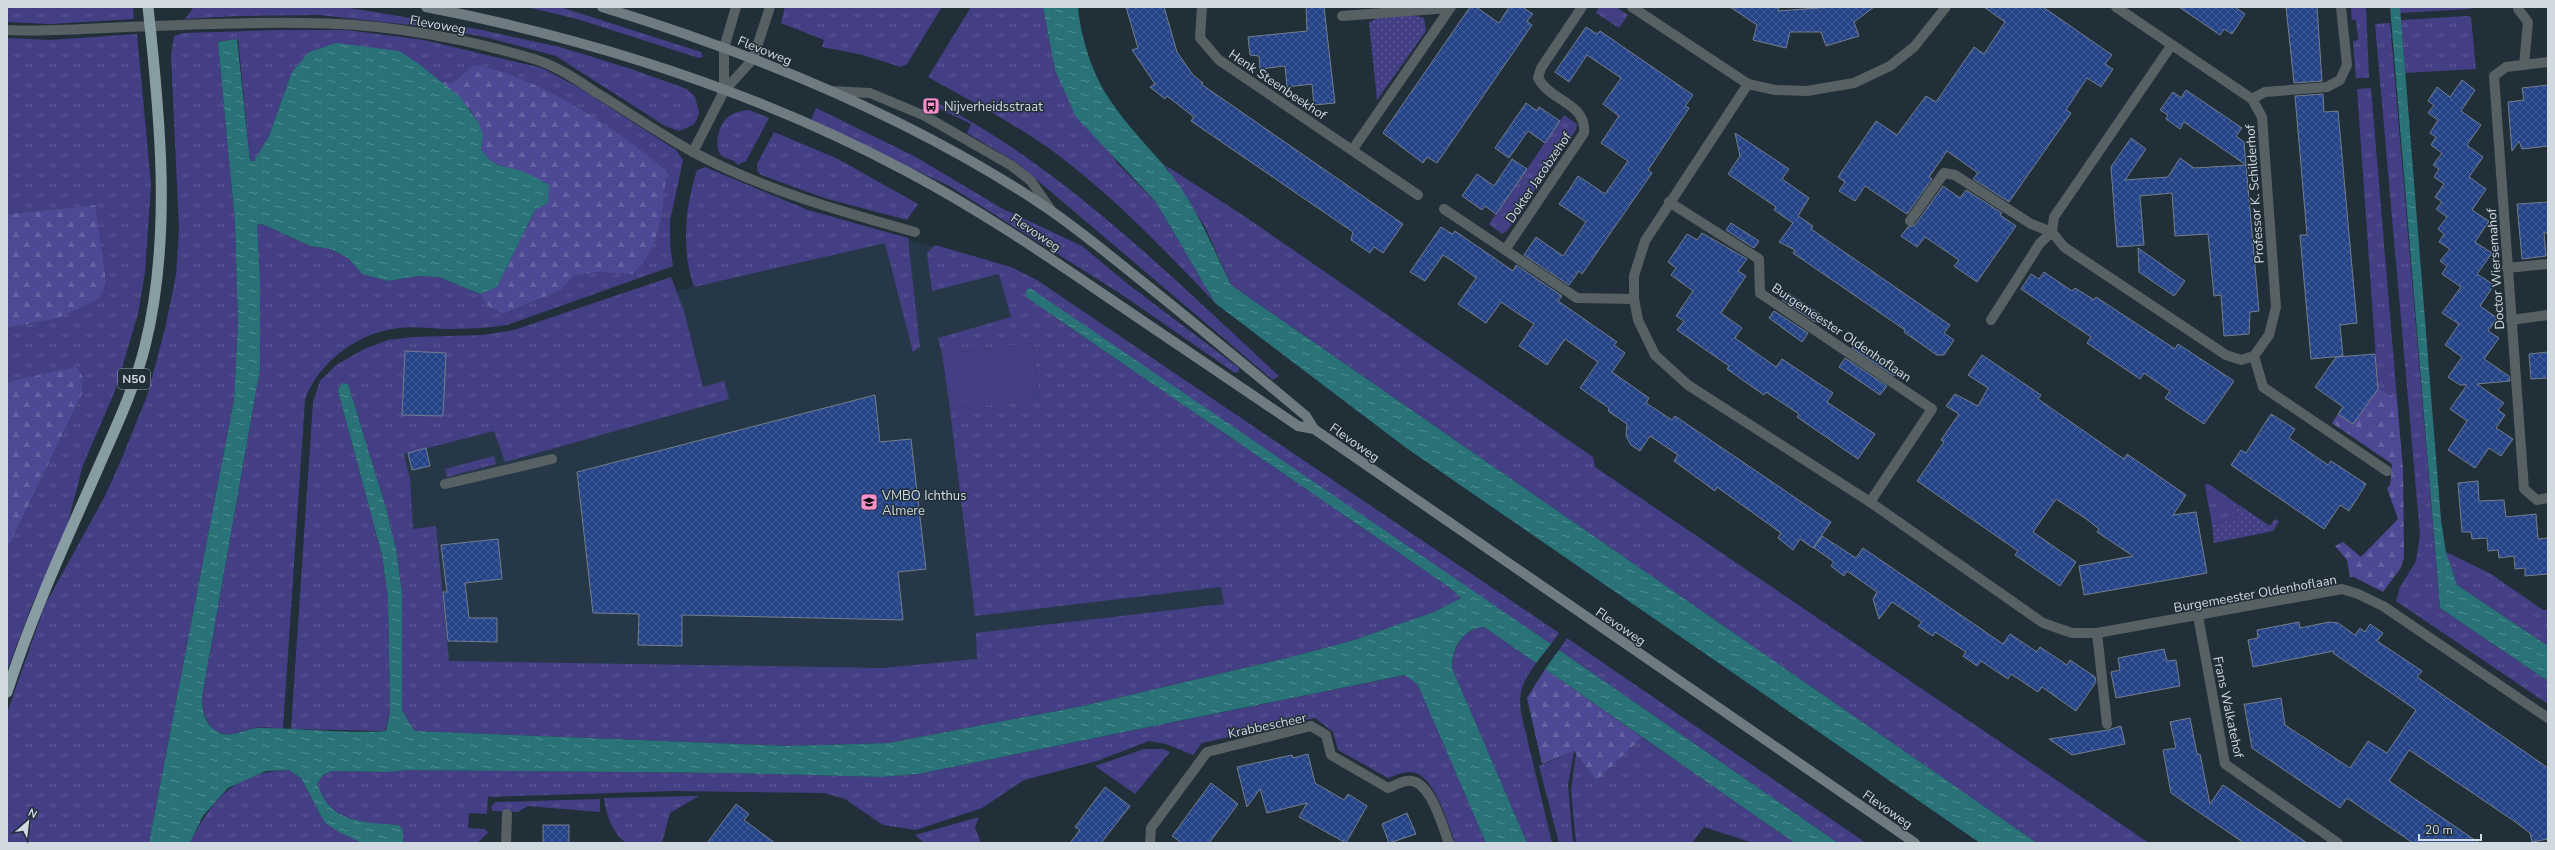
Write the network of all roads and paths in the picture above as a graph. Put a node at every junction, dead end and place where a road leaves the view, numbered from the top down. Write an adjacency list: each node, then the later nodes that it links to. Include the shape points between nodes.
1 (148, 7): 15 (highway, N50)
2 (426, 7): 24 (main road, Flevoweg, via 615,52)
3 (602, 7): 18 (main road, Flevoweg)
4 (736, 7): 18 (street)
5 (770, 7): 19 (street)
6 (1202, 7): 26 (street, Henk Steenbeekhof, via 1200,38 1219,60)
7 (1450, 7): 14 (street); 26 (street)
8 (1582, 7): 35 (street, Dokter Jacobzehof, via 1541,68 1538,78 1543,86 1582,114 1585,123 1584,133)
9 (1632, 7): 22 (street)
10 (1946, 7): 22 (street, via 1925,34 1902,57 1890,66 1854,83 1807,91 1775,90)
11 (2116, 7): 17 (street, Professor K. Schilderhof)
12 (2341, 7): 25 (street, via 2346,65 2340,80 2327,87 2265,92)
13 (2518, 9): 21 (street, via 2528,22)
14 (1342, 16)
15 (150, 26): 16 (street, Flevoweg, via 43,32); 27 (street, Flevoweg, via 304,23 351,25 482,45 537,60 564,72); 51 (highway, N50, via 161,223 155,298 145,347 124,407 48,580)
16 (7, 30)
17 (2171, 46): 25 (street, Professor K. Schilderhof); 34 (street, via 2054,217)
18 (724, 48): 19 (main road, Flevoweg); 24 (street)
19 (752, 59): 23 (main road, Flevoweg); 24 (street)
20 (2548, 62): 21 (street, Doctor Wiersemahof)
21 (2524, 65): 37 (street, Doctor Wiersemahof, via 2506,67 2494,76)
22 (1748, 84): 29 (street, Burgemeester Oldenhoflaan)
23 (827, 90): 31 (main road, Flevoweg, via 967,158); 31 (street, Flevoweg, via 870,93 925,116 1012,166 1031,181)
24 (724, 91): 27 (street); 43 (main road, Flevoweg, via 789,117 907,171 974,209 1005,227 1298,426)
25 (2252, 99): 42 (street, Professor K. Schilderhof, via 2262,117 2276,307 2269,335)
26 (1353, 149): 28 (street, Henk Steenbeekhof)
27 (693, 152): 33 (street, Flevoweg, via 808,202)
28 (1418, 195)
29 (1669, 202): 38 (street, Burgemeester Oldenhoflaan, via 1645,241 1634,276); 48 (street, Burgemeester Oldenhoflaan, via 1759,259 1760,293 1932,409)
30 (1444, 209): 35 (street)
31 (1054, 213): 43 (main road, Flevoweg, via 1232,352 1306,416)
32 (1910, 221): 34 (street, via 1944,173 1955,175 2031,224)
33 (915, 232)
34 (2052, 232): 40 (street, via 2040,243); 42 (street, via 2064,247 2226,355 2241,360)
35 (1504, 250): 38 (street, via 1577,298)
36 (2548, 264): 37 (street)
37 (2508, 268): 41 (street, Doctor Wiersemahof)
38 (1634, 299): 48 (street, Burgemeester Oldenhoflaan, via 1638,320 1655,355 1688,384)
39 (2548, 316): 41 (street)
40 (1992, 320)
41 (2511, 320): 47 (street, Doctor Wiersemahof, via 2524,489 2537,500)
42 (2254, 356): 45 (street, via 2263,387)
43 (1314, 429): 58 (main road, Flevoweg)
44 (552, 458): 46 (street)
45 (2387, 471)
46 (445, 484)
47 (2548, 498)
48 (1870, 502): 50 (street, Burgemeester Oldenhoflaan, via 2043,623 2072,633)
49 (2198, 616): 50 (street, Burgemeester Oldenhoflaan); 52 (street, Burgemeester Oldenhoflaan, via 2342,589 2384,606); 59 (street, Frans Walkatehof, via 2225,764)
50 (2098, 633): 53 (street)
51 (7, 692)
52 (2548, 718)
53 (2107, 724)
54 (507, 814): 55 (street)
55 (506, 843)
56 (1150, 843): 57 (street, Krabbescheer, via 1151,828 1207,752 1311,726 1326,735 1331,756 1388,788 1407,781 1417,782 1428,790)
57 (1449, 843)
58 (1915, 843)
59 (2338, 843)

